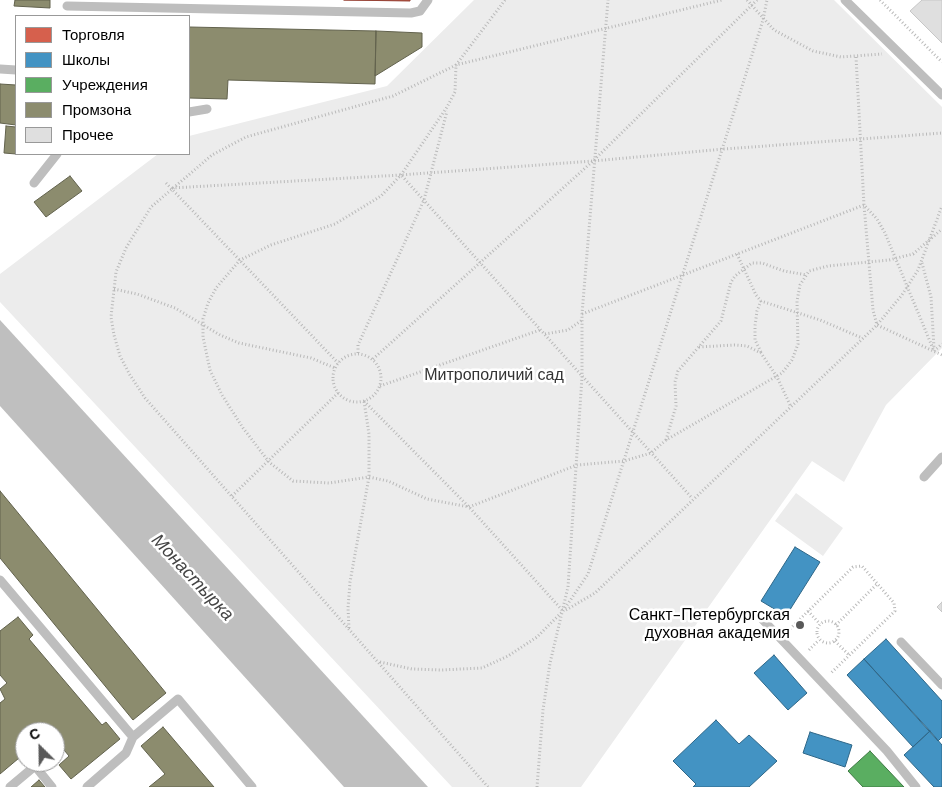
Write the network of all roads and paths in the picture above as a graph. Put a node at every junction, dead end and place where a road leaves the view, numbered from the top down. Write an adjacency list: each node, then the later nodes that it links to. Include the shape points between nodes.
1 (428, 0): 10 (lane, via 420,11 410,13)
2 (505, 0): 17 (path)
3 (608, 0): 13 (path)
4 (722, 0): 13 (path)
5 (747, 0): 11 (path)
6 (758, 0): 11 (path)
7 (767, 0): 12 (path)
8 (845, 0): 14 (lane)
9 (880, 0): 16 (path)
10 (67, 3)
11 (751, 6): 12 (path); 28 (path)
12 (763, 20): 15 (path, via 786,38 806,48); 26 (path)
13 (605, 27): 17 (path); 28 (path)
14 (896, 50): 15 (path); 20 (lane)
15 (856, 57): 25 (path)
16 (942, 62)
17 (456, 64): 21 (path, via 455,92); 33 (path, via 393,96 246,137 212,155)
18 (0, 69): 19 (lane)
19 (15, 70)
20 (942, 95)
21 (448, 107): 29 (path); 30 (path)
22 (207, 110): 23 (lane)
23 (190, 112)
24 (942, 133): 25 (path)
25 (861, 139): 26 (path); 35 (path)
26 (724, 148): 28 (path); 47 (path)
27 (56, 155): 32 (lane)
28 (593, 162): 29 (path); 42 (path); 52 (path)
29 (432, 173): 30 (path); 34 (path)
30 (402, 176): 33 (path); 34 (path); 41 (path, via 381,196 343,219)
31 (166, 182): 33 (path)
32 (34, 183)
33 (171, 188): 41 (path); 49 (path, via 151,206 137,226 116,272)
34 (424, 200): 42 (path); 62 (path, via 358,345)
35 (864, 205): 39 (path); 40 (path, via 877,219); 43 (path)
36 (942, 206): 38 (path)
37 (942, 229): 38 (path)
38 (931, 240): 40 (path, via 914,254); 44 (path)
39 (737, 254): 45 (path); 47 (path)
40 (896, 258): 43 (path); 48 (path)
41 (240, 260): 55 (path, via 216,288 208,303); 66 (path)
42 (480, 262): 56 (path); 65 (path)
43 (869, 262): 46 (path, via 828,266); 54 (path, via 872,310)
44 (922, 263): 48 (path); 61 (path, via 931,297)
45 (743, 268): 46 (path, via 762,262 784,271); 50 (path); 60 (path, via 731,282 721,321)
46 (806, 274): 51 (path, via 800,284)
47 (682, 276): 52 (path); 74 (path)
48 (908, 286): 54 (path); 61 (path)
49 (114, 289): 55 (path, via 160,302); 83 (path, via 112,326 120,356 130,376 145,398)
50 (762, 301): 51 (path); 63 (path, via 755,326)
51 (798, 312): 58 (path); 69 (path, via 798,344 792,360)
52 (582, 314): 53 (path)
53 (582, 320): 57 (path, via 568,330); 68 (path)
54 (877, 325): 58 (path); 61 (path)
55 (204, 326): 67 (path, via 239,343 311,358); 79 (path, via 208,362 222,395)
56 (540, 330): 57 (path); 70 (path)
57 (545, 334): 68 (path)
58 (862, 338): 73 (path)
59 (942, 344): 61 (path)
60 (699, 347): 63 (path, via 747,346); 75 (path, via 678,371 676,406)
61 (934, 351): 64 (path)
62 (358, 353): 65 (path); 66 (path)
63 (761, 353): 69 (path)
64 (942, 355)
65 (373, 359): 70 (path, via 382,376)
66 (338, 363): 67 (path)
67 (335, 368): 71 (path, via 333,377)
68 (582, 377): 74 (path); 80 (path)
69 (777, 377): 73 (path); 75 (path)
70 (380, 386): 72 (path)
71 (338, 393): 72 (path, via 350,401); 79 (path)
72 (364, 401): 81 (path, via 369,434); 85 (path)
73 (791, 407): 84 (path)
74 (634, 433): 76 (path); 78 (path)
75 (666, 440): 76 (path)
76 (651, 453): 78 (path); 84 (path)
77 (942, 457): 82 (lane)
78 (624, 461): 80 (path); 88 (path, via 588,574)
79 (269, 462): 81 (path, via 293,481 330,483); 83 (path)
80 (577, 465): 85 (path); 88 (path, via 568,587)
81 (369, 477): 85 (path, via 388,481 427,499); 93 (path, via 350,582)
82 (924, 477)
83 (232, 496): 93 (path)
84 (692, 498): 88 (path, via 595,593)
85 (470, 507): 88 (path)
86 (877, 584): 89 (path, via 858,565); 92 (path); 97 (path, via 894,603 895,611)
87 (2, 585): 101 (lane)
88 (563, 611): 98 (path, via 537,637 482,668 432,670); 107 (path, via 543,710)
89 (808, 612): 91 (path); 94 (path)
90 (763, 620): 94 (lane)
91 (820, 624): 92 (path, via 828,621); 95 (path, via 816,632 819,640 827,644)
92 (836, 625): 95 (path, via 839,633)
93 (349, 628): 98 (path)
94 (780, 638): 99 (lane)
95 (835, 641): 97 (path)
96 (901, 642): 100 (lane)
97 (849, 655): 99 (path)
98 (379, 662): 106 (path)
99 (822, 682): 108 (lane)
100 (942, 685)
101 (133, 737): 104 (lane, via 126,754); 105 (lane, via 178,699)
102 (10, 787): 103 (lane, via 35,766)
103 (52, 787)
104 (87, 787)
105 (252, 787)
106 (488, 787)
107 (537, 787)
108 (916, 787)

